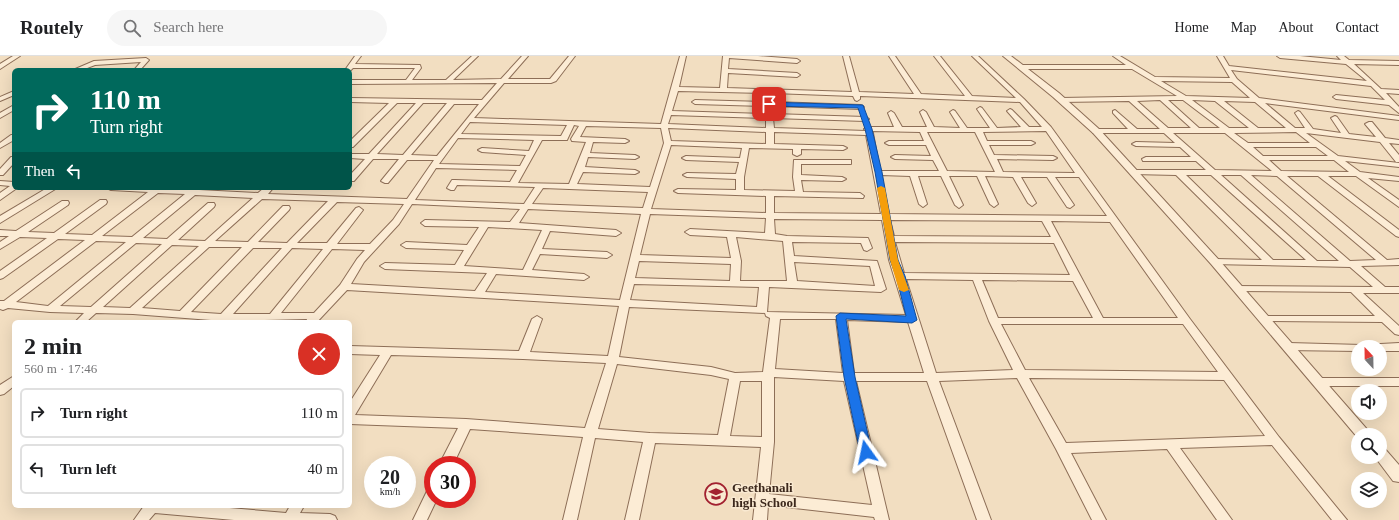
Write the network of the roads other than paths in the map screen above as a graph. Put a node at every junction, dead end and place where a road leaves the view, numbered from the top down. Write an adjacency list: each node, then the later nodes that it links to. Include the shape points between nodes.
1 (17, 56): 24 (street)
2 (102, 56): 22 (street)
3 (358, 56): 29 (street)
4 (475, 56): 35 (street)
5 (525, 56): 36 (street)
6 (572, 56): 36 (street, via 553,81)
7 (683, 56): 40 (street)
8 (721, 56): 9 (street)
9 (726, 56): 19 (street); 31 (street)
10 (846, 56): 46 (street)
11 (892, 56): 47 (street)
12 (936, 56): 49 (street)
13 (975, 56): 56 (street)
14 (1007, 56): 25 (street)
15 (1116, 56): 26 (street)
16 (1220, 56): 30 (street)
17 (1280, 56): 21 (street)
18 (1340, 56): 21 (street)
19 (755, 57): 20 (street)
20 (797, 59): 38 (street)
21 (1347, 62): 23 (street); 39 (street)
22 (94, 63): 27 (street); 28 (street, via 146,60)
23 (1399, 63)
24 (0, 67)
25 (1021, 67): 26 (street); 57 (street)
26 (1133, 67): 32 (street)
27 (81, 68)
28 (139, 68)
29 (349, 68): 34 (street, via 418,66)
30 (1227, 68): 33 (street); 39 (street)
31 (725, 71): 38 (street); 42 (street)
32 (1155, 79): 33 (street); 51 (street)
33 (1234, 80): 58 (street)
34 (408, 81): 35 (street); 37 (street)
35 (448, 81): 36 (street)
36 (501, 81): 62 (street)
37 (352, 82)
38 (798, 83): 43 (street); 46 (street)
39 (1373, 84): 41 (street)
40 (675, 89): 42 (street); 76 (street)
41 (1379, 90): 44 (street); 65 (street)
42 (723, 91): 43 (street)
43 (770, 92): 64 (street)
44 (1399, 92)
45 (12, 94): 52 (street)
46 (855, 94): 47 (street); 67 (street)
47 (920, 96): 49 (street)
48 (1336, 97): 65 (street)
49 (970, 98): 56 (street)
50 (1161, 98): 51 (street); 53 (street); 100 (street)
51 (1185, 98): 54 (street); 101 (street)
52 (0, 99)
53 (1131, 99): 57 (street); 99 (street)
54 (1216, 99): 58 (street); 102 (street)
55 (396, 100): 59 (street); 61 (street); 115 (street)
56 (1022, 100): 92 (street)
57 (1061, 100): 105 (street)
58 (1257, 100): 82 (street); 103 (street)
59 (421, 101): 60 (street); 134 (street)
60 (453, 101): 62 (street); 137 (street)
61 (352, 102)
62 (483, 102): 84 (street)
63 (695, 102): 64 (street)
64 (769, 104): 67 (street); 80 (street)
65 (1392, 104): 72 (street)
66 (12, 107): 68 (street)
67 (861, 107): 83 (street)
68 (0, 108)
69 (12, 108): 79 (street)
70 (980, 109): 97 (street)
71 (1010, 111): 91 (street)
72 (1399, 111)
73 (923, 112): 94 (street)
74 (953, 112): 95 (street)
75 (1116, 112): 98 (street)
76 (669, 113): 80 (street); 88 (street)
77 (892, 113): 89 (street)
78 (1298, 113): 106 (street)
79 (0, 116)
80 (769, 116): 83 (street); 93 (street)
81 (1335, 118): 107 (street)
82 (1399, 118)
83 (866, 119): 104 (street)
84 (468, 120): 85 (street); 108 (street)
85 (571, 124): 86 (street); 110 (street, via 564,138)
86 (583, 124): 88 (street); 111 (street, via 575,139)
87 (1369, 124): 112 (street)
88 (664, 126): 93 (street); 116 (street)
89 (899, 129): 90 (street); 104 (street)
90 (922, 129): 94 (street); 118 (street)
91 (1027, 129): 92 (street); 97 (street)
92 (1048, 129): 174 (street)
93 (770, 130): 104 (street); 127 (street)
94 (932, 130): 95 (street)
95 (965, 130): 96 (street)
96 (978, 130): 97 (street); 119 (street)
97 (995, 130)
98 (1134, 130): 99 (street); 105 (street)
99 (1167, 130): 100 (street); 122 (street)
100 (1197, 130): 101 (street)
101 (1227, 130): 102 (street); 123 (street)
102 (1256, 130): 103 (street)
103 (1296, 130): 106 (street); 124 (street)
104 (869, 131): 158 (street)
105 (1096, 131): 159 (street)
106 (1311, 131): 107 (street)
107 (1346, 135): 112 (street)
108 (457, 136): 110 (street); 138 (street)
109 (12, 138): 125 (street)
110 (539, 138): 131 (street)
111 (590, 140): 113 (street); 132 (street)
112 (1383, 140): 114 (street); 148 (street)
113 (625, 141)
114 (1399, 142)
115 (352, 143)
116 (668, 143): 126 (street); 192 (street)
117 (889, 143): 118 (street)
118 (929, 143): 140 (street)
119 (984, 143): 120 (street); 141 (street)
120 (1031, 143)
121 (1136, 144): 122 (street)
122 (1182, 144): 146 (street)
123 (1246, 145): 124 (street); 143 (street)
124 (1318, 145): 144 (street)
125 (0, 146)
126 (746, 146): 127 (street); 147 (street)
127 (770, 146): 128 (street)
128 (797, 147): 129 (street); 151 (street)
129 (843, 148)
130 (482, 150): 131 (street)
131 (531, 153): 155 (street)
132 (585, 155): 135 (street); 156 (street)
133 (352, 156): 134 (street)
134 (372, 156): 137 (street); 177 (street)
135 (635, 157)
136 (895, 157): 140 (street)
137 (404, 158): 138 (street); 180 (street)
138 (439, 158): 154 (street)
139 (686, 158): 147 (street)
140 (936, 158): 166 (street)
141 (992, 158): 142 (street); 168 (street)
142 (1053, 158)
143 (1261, 158): 144 (street); 164 (street)
144 (1337, 158): 153 (street); 171 (street)
145 (1146, 159): 146 (street)
146 (1198, 159): 161 (street)
147 (743, 160): 175 (street)
148 (1399, 160)
149 (12, 161): 150 (street); 162 (street)
150 (0, 162)
151 (797, 162): 152 (street); 176 (street)
152 (848, 162)
153 (1399, 165)
154 (434, 166): 155 (street); 205 (street)
155 (522, 168): 183 (street)
156 (580, 169): 157 (street); 185 (street)
157 (635, 172)
158 (878, 172): 165 (street); 219 (street)
159 (1133, 172): 160 (street); 255 (street)
160 (1178, 172): 161 (street); 256 (street)
161 (1212, 172): 163 (street); 257 (street)
162 (0, 173)
163 (1243, 173): 164 (street); 260 (street)
164 (1278, 173): 170 (street); 259 (street)
165 (913, 174): 166 (street); 208 (street)
166 (944, 174): 167 (street); 212 (street)
167 (980, 174): 168 (street); 209 (street)
168 (1000, 174): 169 (street)
169 (1015, 174): 173 (street); 207 (street)
170 (1320, 174): 171 (street); 232 (street)
171 (1357, 174): 179 (street); 197 (street)
172 (687, 175): 175 (street)
173 (1050, 175): 174 (street); 213 (street)
174 (1080, 175): 221 (street)
175 (740, 177): 195 (street)
176 (797, 177): 178 (street); 198 (street)
177 (352, 178)
178 (842, 179)
179 (1399, 179)
180 (385, 181)
181 (0, 183): 182 (street)
182 (12, 184)
183 (514, 185): 184 (street); 187 (street, via 455,182)
184 (541, 185): 185 (street); 214 (street)
185 (572, 186): 192 (street)
186 (12, 188): 202 (street)
187 (451, 188)
188 (50, 190): 222 (street)
189 (157, 190): 235 (street)
190 (170, 190): 194 (street)
191 (267, 190): 200 (street)
192 (653, 190): 217 (street)
193 (678, 191): 195 (street)
194 (193, 192): 200 (street); 238 (street)
195 (740, 193): 196 (street)
196 (770, 193): 198 (street); 218 (street)
197 (1384, 193): 199 (street); 210 (street)
198 (798, 194): 201 (street)
199 (1399, 195)
200 (261, 196): 203 (street); 241 (street)
201 (860, 196)
202 (0, 197)
203 (336, 198): 205 (street); 245 (street)
204 (103, 202): 233 (street)
205 (410, 202): 214 (street); 247 (street, via 396,222)
206 (65, 203): 230 (street)
207 (1032, 203)
208 (922, 204)
209 (994, 204)
210 (1399, 204)
211 (211, 205): 240 (street)
212 (960, 205)
213 (1070, 205)
214 (527, 206): 217 (street); 225 (street)
215 (286, 208): 242 (street)
216 (359, 210): 246 (street)
217 (646, 211): 218 (street); 252 (street)
218 (770, 216): 219 (street); 234 (street)
219 (886, 217): 220 (street); 237 (street)
220 (1045, 219): 221 (street); 239 (street)
221 (1113, 219): 298 (street)
222 (0, 220)
223 (425, 223): 224 (street)
224 (485, 224): 225 (street); 248 (street)
225 (513, 225): 226 (street)
226 (547, 228): 229 (street); 250 (street)
227 (690, 232): 231 (street)
228 (0, 233): 230 (street)
229 (616, 233)
230 (19, 234): 233 (street); 244 (street)
231 (731, 234): 234 (street); 254 (street)
232 (1399, 234)
233 (55, 236): 235 (street); 265 (street)
234 (770, 236): 236 (street)
235 (94, 238): 238 (street); 281 (street)
236 (787, 239): 249 (street, via 865,240); 253 (street)
237 (890, 239): 239 (street); 266 (street)
238 (133, 240): 240 (street); 282 (street)
239 (1057, 240): 269 (street)
240 (169, 242): 241 (street); 283 (street)
241 (209, 244): 242 (street); 284 (street)
242 (250, 245): 245 (street); 286 (street)
243 (406, 245): 248 (street)
244 (0, 246)
245 (289, 246): 246 (street); 290 (street)
246 (330, 247): 247 (street); 289 (street)
247 (371, 247): 274 (street)
248 (471, 248): 262 (street)
249 (867, 248)
250 (536, 251): 251 (street); 264 (street)
251 (606, 255)
252 (636, 258): 254 (street); 270 (street)
253 (790, 260): 273 (street); 273 (street, via 874,263 881,289)
254 (736, 261): 271 (street)
255 (1215, 262): 256 (street); 275 (street)
256 (1270, 262): 257 (street)
257 (1312, 262): 260 (street)
258 (1399, 262): 259 (street)
259 (1385, 263): 260 (street)
260 (1350, 264): 277 (street)
261 (385, 266): 262 (street)
262 (458, 268): 263 (street)
263 (493, 271): 264 (street); 279 (street)
264 (526, 273): 268 (street)
265 (0, 276)
266 (900, 276): 267 (street); 296 (street)
267 (976, 276): 269 (street); 299 (street)
268 (584, 278)
269 (1076, 278): 297 (street)
270 (631, 281): 271 (street); 280 (street)
271 (735, 284): 272 (street)
272 (764, 284): 273 (street); 285 (street)
273 (792, 284)
274 (344, 287): 279 (street); 291 (street)
275 (1237, 288): 276 (street); 293 (street)
276 (1353, 289): 277 (street); 294 (street)
277 (1383, 290): 278 (street)
278 (1399, 290)
279 (478, 296): 280 (street)
280 (624, 304): 285 (street); 308 (street)
281 (2, 306): 282 (street)
282 (50, 309): 283 (street)
283 (94, 309): 284 (street); 295 (street)
284 (133, 311): 286 (street)
285 (762, 311): 287 (street)
286 (182, 315): 290 (street)
287 (775, 316): 288 (street); 310 (street)
288 (840, 316): 296 (street); 313 (street)
289 (273, 317): 290 (street); 291 (street)
290 (224, 318)
291 (313, 319)
292 (538, 319): 307 (street)
293 (1264, 319): 294 (street); 301 (street)
294 (1385, 319): 300 (street)
295 (82, 320)
296 (912, 320): 314 (street)
297 (1100, 321): 298 (street); 299 (street)
298 (1186, 321): 311 (street)
299 (994, 322): 309 (street)
300 (1399, 332)
301 (1289, 347): 302 (street); 316 (street)
302 (1351, 347)
303 (1387, 347): 304 (street)
304 (1399, 347)
305 (352, 350): 306 (street)
306 (388, 351): 307 (street); 319 (street)
307 (523, 355): 308 (street)
308 (613, 360): 312 (street, via 711,371); 323 (street)
309 (1021, 374): 311 (street); 314 (street); 329 (street)
310 (768, 375): 312 (street); 313 (street); 327 (street)
311 (1228, 376): 326 (street)
312 (735, 377): 325 (street)
313 (849, 377): 314 (street); 338 (street)
314 (931, 378): 346 (street)
315 (12, 382): 318 (street)
316 (1319, 382): 317 (street); 322 (street)
317 (1399, 382)
318 (0, 392)
319 (352, 409)
320 (352, 419): 321 (street)
321 (466, 424): 323 (street); 330 (street)
322 (1358, 428)
323 (590, 433): 324 (street); 343 (street)
324 (650, 438): 325 (street); 344 (street)
325 (724, 440): 327 (street)
326 (1275, 440): 328 (street); 349 (street)
327 (768, 442): 333 (street)
328 (1170, 444): 329 (street); 348 (street)
329 (1062, 448): 347 (street)
330 (450, 456)
331 (1387, 462): 332 (street)
332 (1399, 476)
333 (762, 499): 338 (street); 345 (street)
334 (150, 508): 340 (street)
335 (173, 508): 339 (street)
336 (296, 508): 339 (street)
337 (426, 508): 342 (street)
338 (880, 516)
339 (290, 519): 341 (street)
340 (141, 520)
341 (330, 520)
342 (420, 520)
343 (570, 520)
344 (632, 520)
345 (760, 520)
346 (984, 520)
347 (1098, 520)
348 (1224, 520)
349 (1340, 520)

